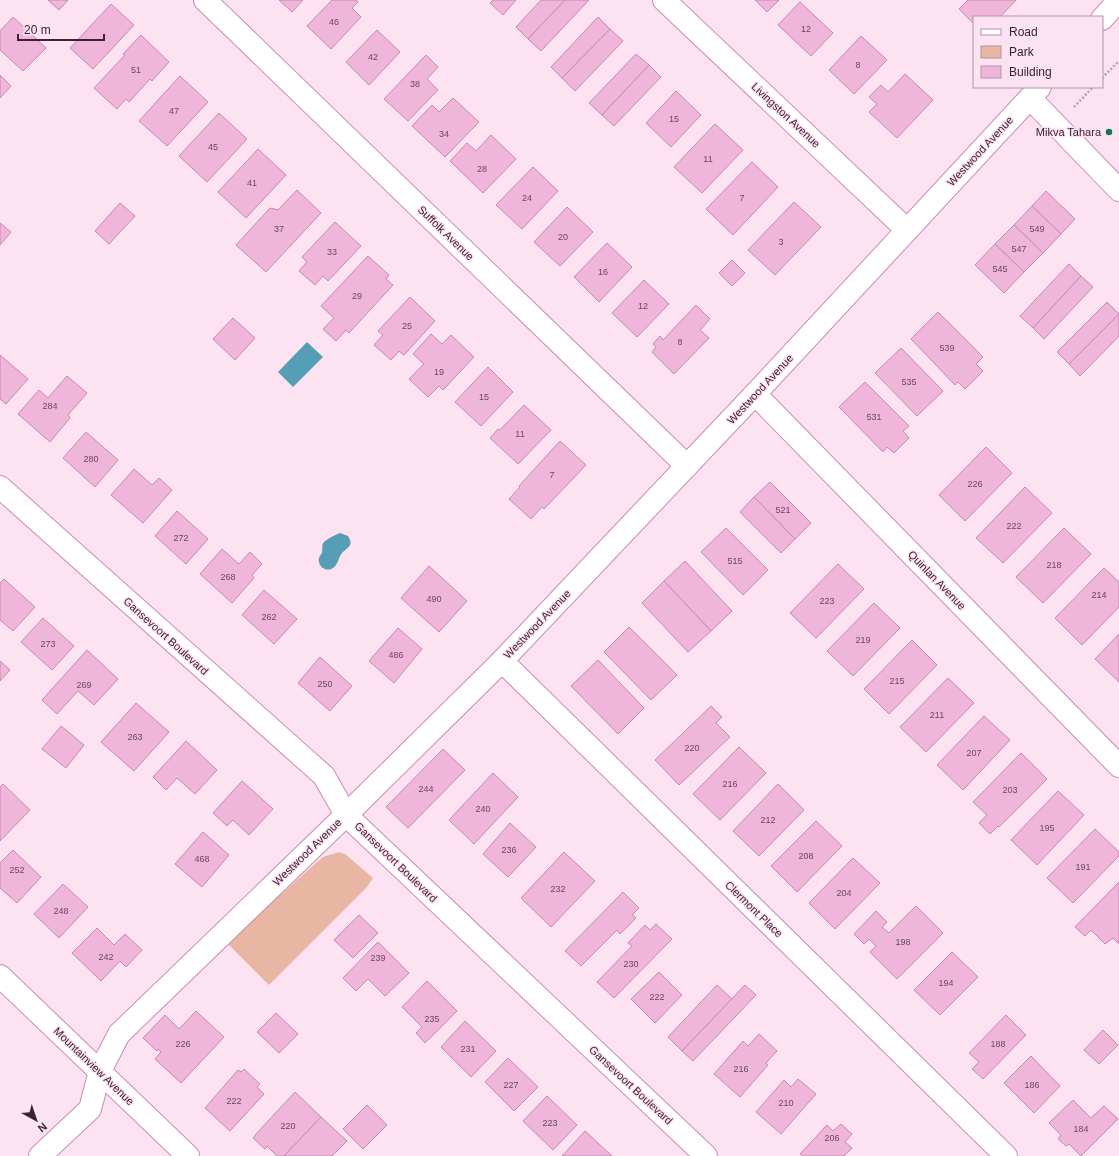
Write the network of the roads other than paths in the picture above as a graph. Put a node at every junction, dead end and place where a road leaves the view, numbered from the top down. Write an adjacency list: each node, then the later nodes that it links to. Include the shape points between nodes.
1 (205, 0): 9 (street, Suffolk Avenue)
2 (664, 0): 7 (street, Livingston Avenue)
3 (1119, 0): 4 (street)
4 (1103, 18)
5 (1035, 92): 6 (street); 7 (street, Westwood Avenue)
6 (1119, 190)
7 (907, 230): 8 (street, Westwood Avenue)
8 (755, 394): 9 (street, Westwood Avenue); 12 (street, Quinlan Avenue)
9 (687, 466): 11 (street, Westwood Avenue)
10 (0, 487): 13 (street, Gansevoort Boulevard, via 324,776)
11 (502, 661): 13 (street, Westwood Avenue); 19 (street, Clermont Place)
12 (1119, 766)
13 (346, 815): 15 (street, Westwood Avenue, via 119,1034); 18 (street, Gansevoort Boulevard)
14 (0, 976): 15 (street, Mountainview Avenue)
15 (100, 1071): 16 (street, Westwood Avenue, via 90,1109); 17 (street, Mountainview Avenue)
16 (40, 1156)
17 (188, 1156)
18 (706, 1156)
19 (1006, 1156)

